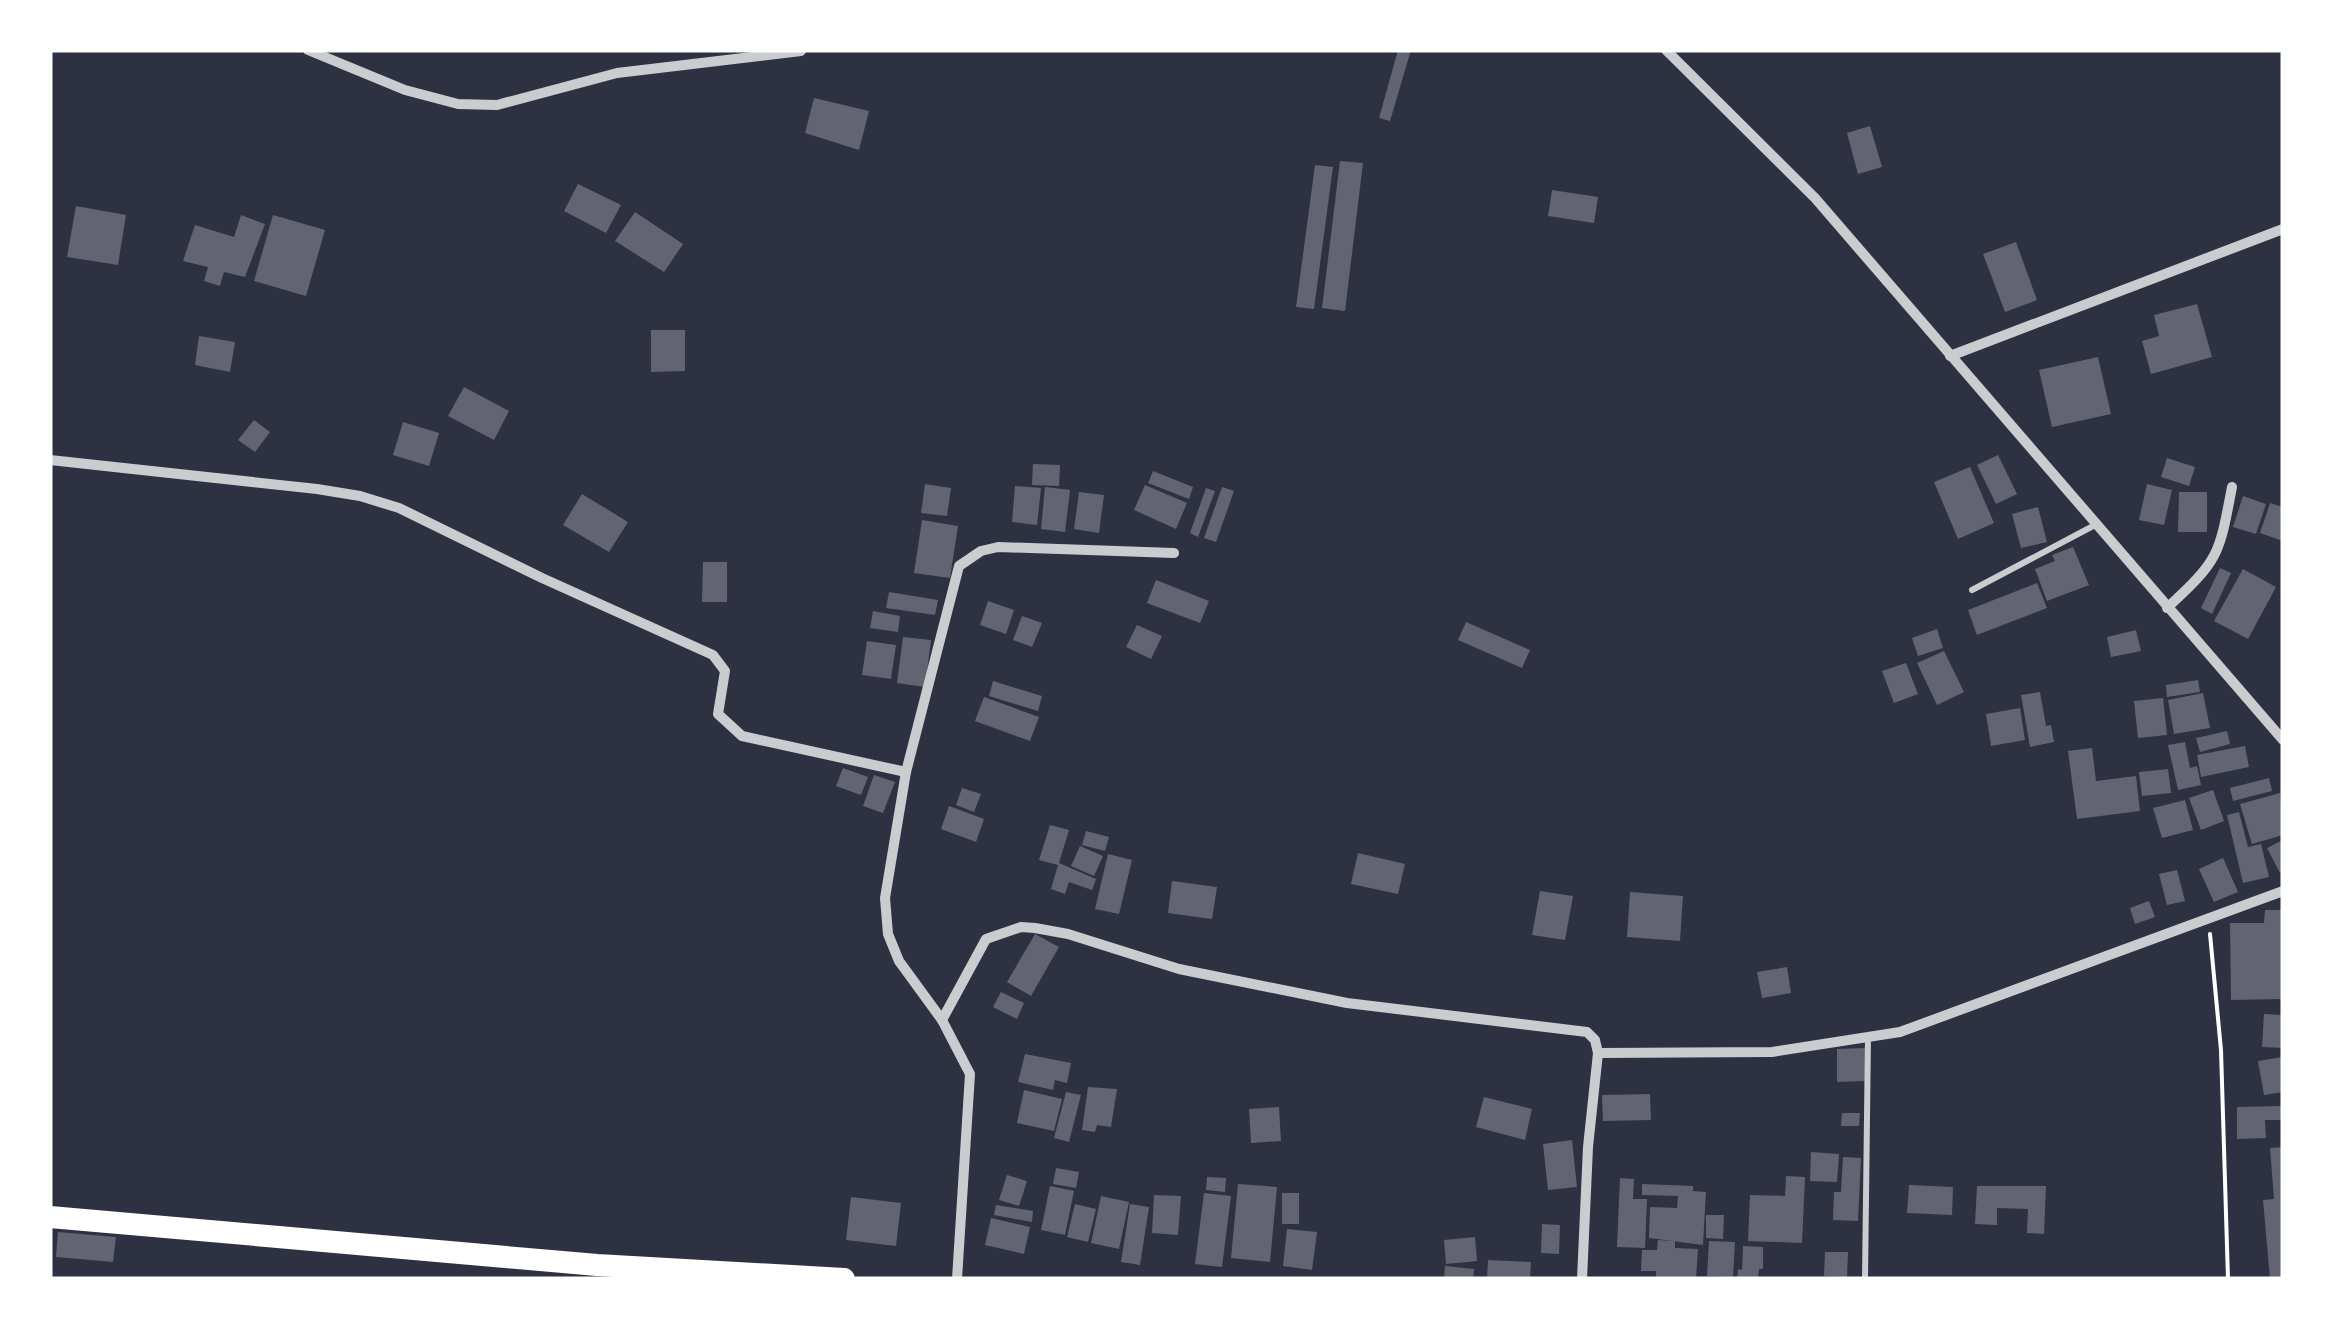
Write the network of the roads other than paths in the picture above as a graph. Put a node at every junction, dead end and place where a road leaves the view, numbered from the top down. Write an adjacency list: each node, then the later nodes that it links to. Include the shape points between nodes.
1 (308, 50): 3 (street, via 458,104 497,104 617,73)
2 (1666, 50): 5 (street, via 1815,198)
3 (800, 52)
4 (2283, 229): 5 (street)
5 (1950, 356): 8 (street)
6 (50, 460): 13 (street, via 317,488 400,508 713,655 725,671 718,714 742,736)
7 (2232, 487): 11 (street, via 2214,561)
8 (2096, 525): 10 (lane); 11 (street)
9 (1174, 552): 13 (street, via 998,548 968,557 959,566)
10 (1972, 590)
11 (2167, 608): 12 (street)
12 (2283, 740)
13 (906, 772): 15 (street, via 885,898 888,934 899,961)
14 (2283, 891): 16 (street, via 1943,1018)
15 (942, 1020): 17 (street, via 986,938 1022,927 1346,1003 1586,1032); 20 (street, via 968,1065 971,1085)
16 (1868, 1037): 17 (street, via 1772,1052); 22 (lane)
17 (1598, 1053): 21 (street)
18 (50, 1218): 19 (main road, via 597,1266)
19 (844, 1279)
20 (957, 1279)
21 (1582, 1279)
22 (1865, 1279)

